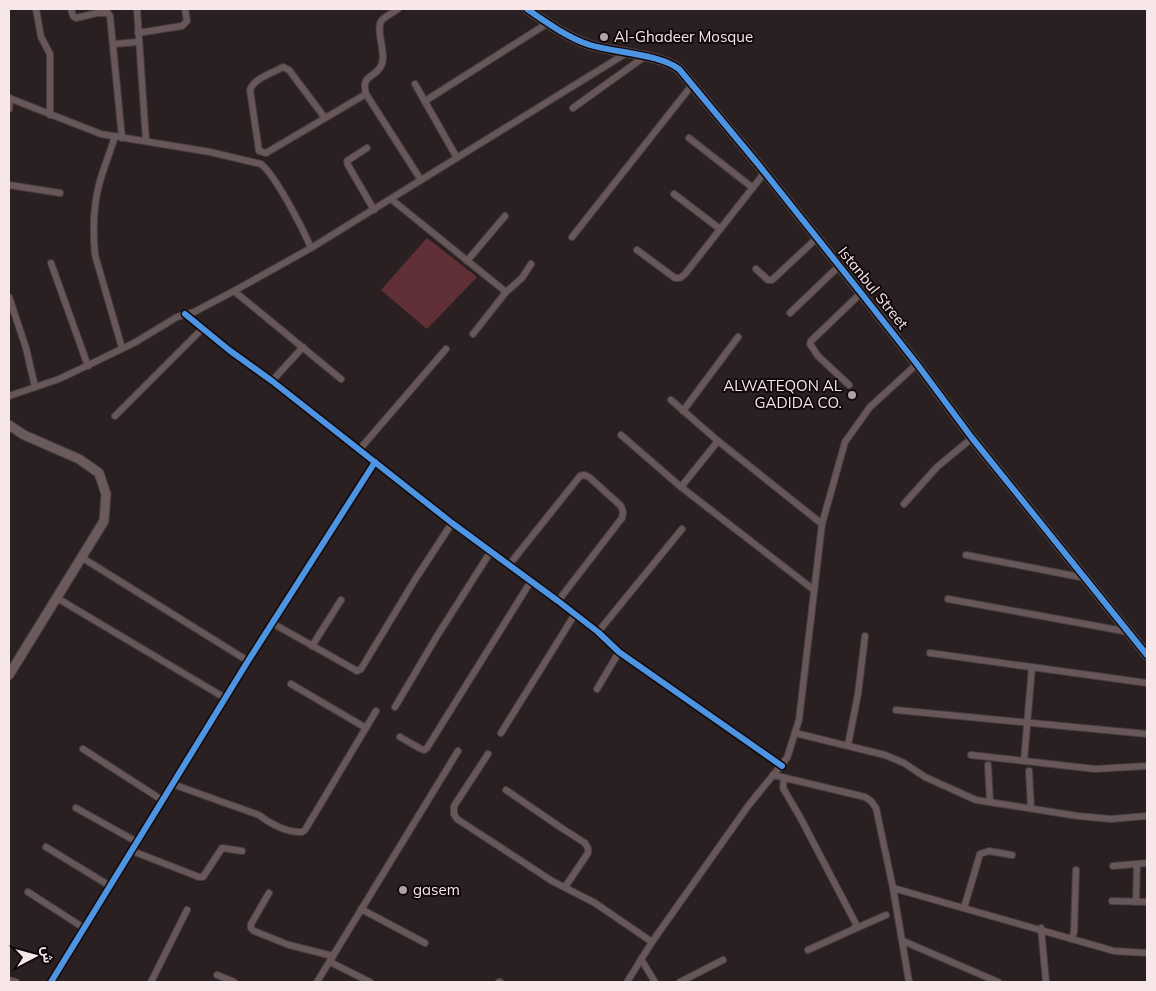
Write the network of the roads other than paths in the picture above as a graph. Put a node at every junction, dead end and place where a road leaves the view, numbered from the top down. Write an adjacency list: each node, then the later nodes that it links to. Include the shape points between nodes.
1 (36, 9): 20 (street, via 41,37 50,54)
2 (71, 9): 10 (street, via 76,18 108,13)
3 (137, 9): 8 (street)
4 (185, 9): 8 (street, via 186,21 182,26)
5 (398, 9): 15 (street, via 380,26 383,61 381,68 365,81)
6 (527, 9): 7 (street, Istanbul Street)
7 (548, 22): 11 (street, Istanbul Street, via 589,45); 17 (street)
8 (138, 33): 9 (street)
9 (138, 42): 10 (street); 24 (street)
10 (114, 44): 22 (street)
11 (625, 54): 12 (street, Istanbul Street); 27 (street)
12 (644, 57): 14 (street, Istanbul Street, via 672,64); 18 (street)
13 (415, 84): 17 (street)
14 (692, 85): 29 (street, Istanbul Street); 39 (street)
15 (366, 94): 21 (street); 30 (street)
16 (10, 98): 19 (street); 20 (street)
17 (425, 101): 27 (street)
18 (573, 108)
19 (9, 109)
20 (50, 115): 22 (street)
21 (326, 118): 26 (street); 26 (street, via 289,70 283,67 256,81 250,90 259,151)
22 (118, 137): 24 (street); 58 (street, via 99,184 94,239 95,255)
23 (689, 138): 32 (street)
24 (146, 141): 28 (street)
25 (367, 148): 36 (street, via 348,161 348,165)
26 (262, 153): 28 (street)
27 (457, 158): 30 (street)
28 (261, 164): 41 (street)
29 (765, 172): 32 (street); 40 (street, Istanbul Street)
30 (421, 180): 35 (street)
31 (9, 185): 33 (street)
32 (753, 188): 38 (street)
33 (60, 193)
34 (674, 194): 38 (street)
35 (391, 199): 36 (street); 43 (street)
36 (374, 210): 41 (street)
37 (505, 216): 43 (street)
38 (720, 229): 42 (street, via 680,278 675,278)
39 (572, 237)
40 (817, 238): 46 (street, Istanbul Street); 47 (street, via 772,280)
41 (312, 248): 48 (street)
42 (637, 250)
43 (467, 261): 49 (street)
44 (51, 263): 61 (street)
45 (531, 264): 49 (street, via 522,278)
46 (839, 266): 50 (street, Istanbul Street); 52 (street)
47 (756, 269)
48 (234, 291): 53 (street); 57 (street)
49 (506, 292): 55 (street)
50 (861, 293): 60 (street, Istanbul Street); 64 (street, via 810,344)
51 (9, 298): 65 (street)
52 (790, 313)
53 (185, 314): 54 (street); 58 (street)
54 (203, 328): 63 (street); 69 (street)
55 (473, 334)
56 (738, 337): 68 (street)
57 (303, 347): 62 (street); 63 (street)
58 (122, 348): 61 (street)
59 (446, 349): 74 (street)
60 (917, 364): 72 (street, Istanbul Street); 79 (street, via 874,403 850,434)
61 (88, 366): 65 (street)
62 (341, 379)
63 (272, 381): 74 (street)
64 (849, 385)
65 (35, 388): 66 (street)
66 (9, 396)
67 (671, 400): 68 (street)
68 (683, 411): 73 (street)
69 (115, 416)
70 (9, 425): 83 (street, via 79,459 99,473 106,494 104,521)
71 (621, 436): 76 (street)
72 (972, 438): 77 (street, via 937,467); 85 (street, Istanbul Street)
73 (718, 441): 76 (street); 79 (street)
74 (359, 450): 75 (street)
75 (374, 462): 78 (street); 93 (street)
76 (681, 487): 87 (street)
77 (904, 504)
78 (452, 523): 81 (street); 97 (street, via 361,669 357,671)
79 (822, 524): 87 (street)
80 (682, 529): 94 (street)
81 (491, 551): 84 (street); 108 (street)
82 (966, 555): 85 (street)
83 (82, 557): 88 (street); 101 (street)
84 (509, 564): 86 (street); 91 (street, via 580,476 589,477 620,506 622,518)
85 (1085, 578): 95 (street, Istanbul Street)
86 (531, 581): 91 (street); 116 (street, via 427,748 421,749)
87 (814, 590): 114 (street)
88 (57, 598): 103 (street); 107 (street)
89 (948, 599): 95 (street)
90 (341, 600): 97 (street)
91 (558, 601): 92 (street)
92 (575, 614): 94 (street); 113 (street)
93 (272, 623): 97 (street); 101 (street)
94 (598, 632): 98 (street)
95 (1129, 632): 100 (street, Istanbul Street)
96 (865, 636): 117 (street)
97 (312, 646)
98 (619, 652): 106 (street); 124 (street)
99 (930, 652): 102 (street)
100 (1147, 655)
101 (248, 661): 107 (street)
102 (1032, 667): 104 (street); 111 (street)
103 (9, 675)
104 (1147, 683)
105 (291, 684): 112 (street)
106 (597, 689)
107 (225, 698): 129 (street)
108 (395, 707)
109 (896, 710): 111 (street)
110 (376, 711): 112 (street)
111 (1027, 723): 115 (street); 122 (street)
112 (366, 728): 129 (street, via 305,830 299,833)
113 (501, 733)
114 (795, 733): 117 (street); 124 (street)
115 (1147, 734)
116 (400, 737)
117 (848, 745): 132 (street, via 904,762 925,777 976,800)
118 (83, 749): 131 (street)
119 (458, 751): 154 (street)
120 (488, 754): 146 (street, via 454,806 454,814 457,819)
121 (971, 755): 122 (street)
122 (1024, 761): 125 (street, via 1095,769)
123 (988, 765): 132 (street)
124 (782, 766): 127 (street)
125 (1147, 766)
126 (1029, 771): 134 (street)
127 (773, 775): 128 (street); 163 (street)
128 (784, 778): 147 (street, via 871,801 876,808); 159 (street, via 783,788 855,921 856,927)
129 (172, 784): 131 (street)
130 (506, 790): 146 (street, via 585,843 588,853)
131 (162, 800): 136 (street)
132 (990, 802): 134 (street)
133 (76, 808): 136 (street)
134 (1031, 808): 135 (street, via 1111,819)
135 (1147, 816)
136 (137, 842): 138 (street)
137 (46, 846): 145 (street)
138 (132, 851): 139 (street, via 199,877 203,877 222,848); 145 (street)
139 (242, 851)
140 (1012, 855): 153 (street, via 990,851 980,854)
141 (1147, 863): 142 (street)
142 (1137, 864): 143 (street); 151 (street)
143 (1113, 866)
144 (1076, 870): 160 (street)
145 (110, 886): 157 (street)
146 (565, 887): 163 (street, via 596,903)
147 (894, 888): 153 (street); 161 (street)
148 (28, 892): 157 (street)
149 (269, 893): 166 (street, via 251,928 288,945)
150 (1112, 901): 151 (street)
151 (1136, 902): 152 (street)
152 (1147, 902)
153 (964, 908): 158 (street)
154 (361, 909): 162 (street); 166 (street)
155 (187, 910): 173 (street)
156 (886, 915): 159 (street)
157 (84, 928): 172 (street)
158 (1040, 928): 160 (street); 182 (street)
159 (852, 930): 164 (street)
160 (1072, 939): 165 (street, via 1114,951)
161 (903, 941): 180 (street); 181 (street)
162 (425, 942)
163 (652, 942): 167 (street)
164 (808, 950)
165 (1147, 953)
166 (332, 959): 175 (street); 176 (street)
167 (642, 959): 177 (street); 178 (street)
168 (723, 960): 179 (street)
169 (217, 976): 174 (street)
170 (9, 980): 171 (street)
171 (16, 982)
172 (51, 982)
173 (151, 982)
174 (234, 982)
175 (317, 982)
176 (370, 982)
177 (627, 982)
178 (655, 982)
179 (682, 982)
180 (909, 982)
181 (998, 982)
182 (1046, 982)

